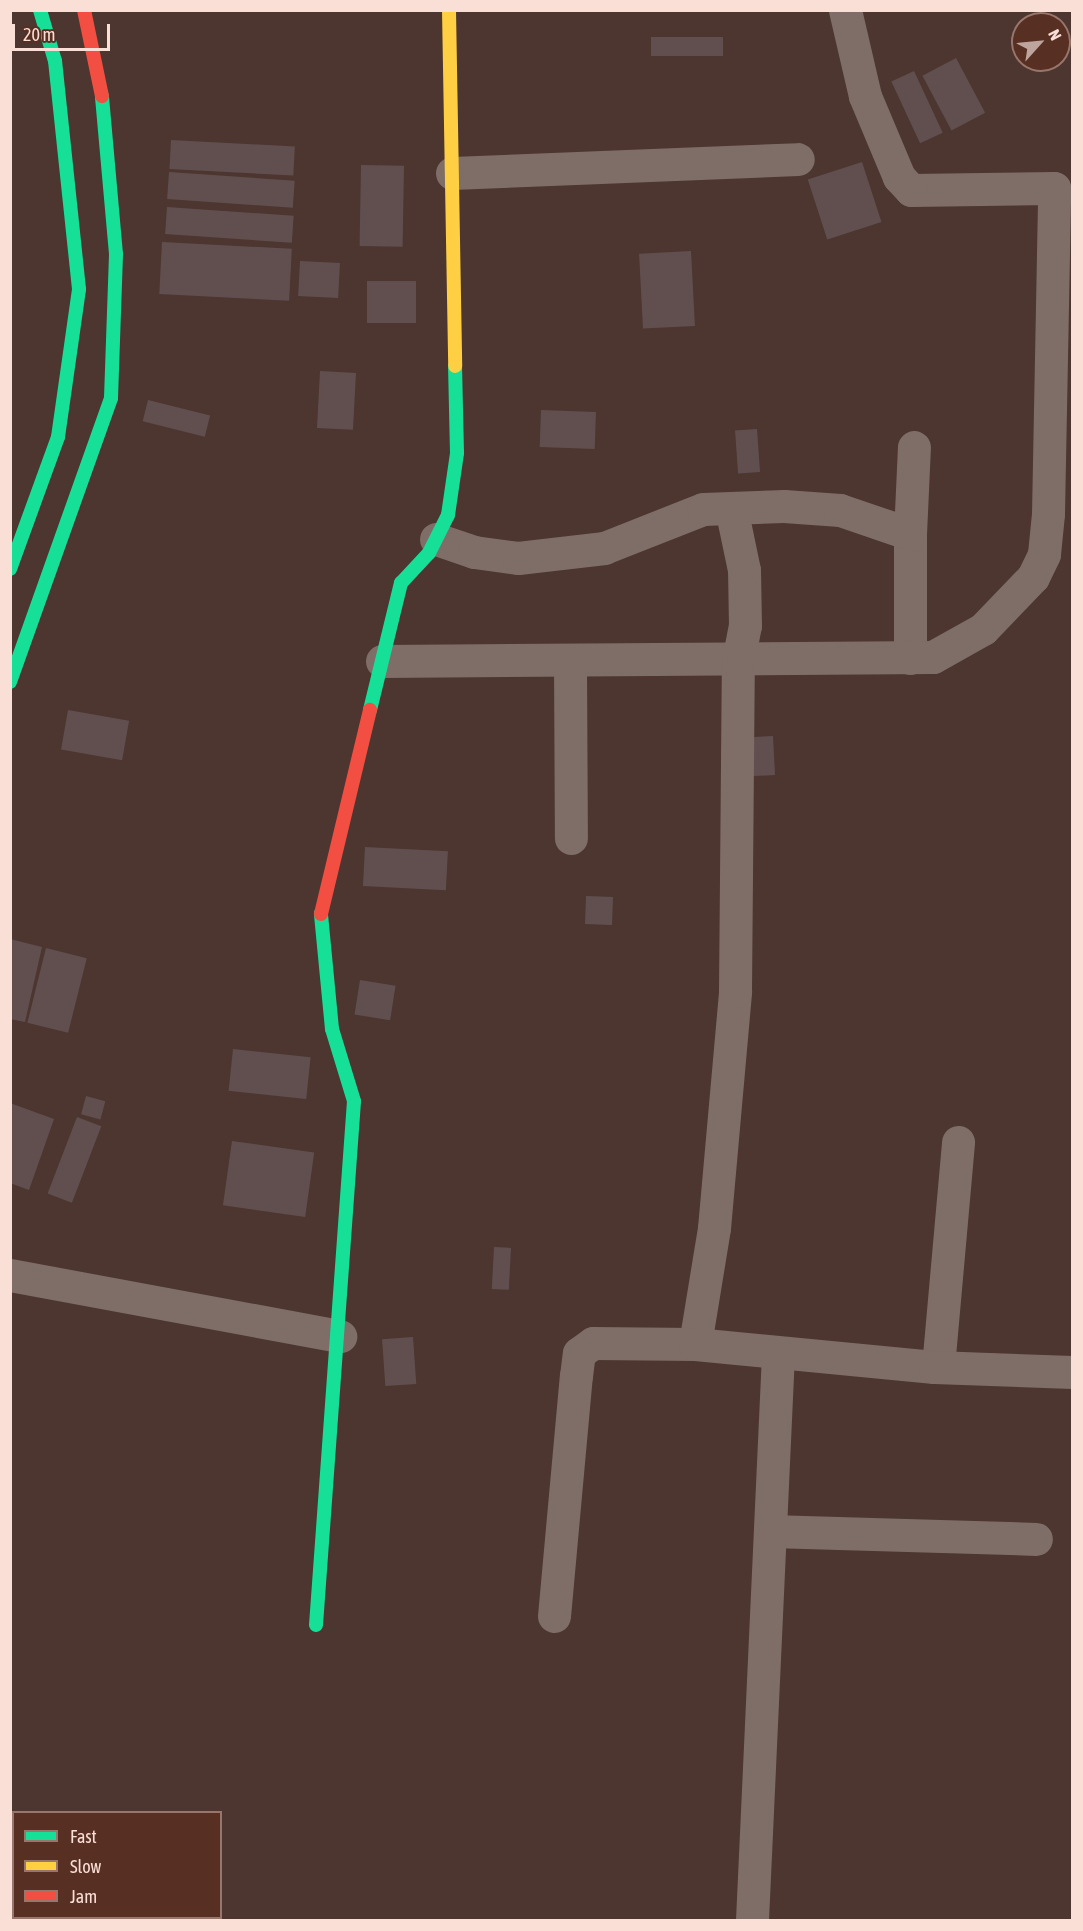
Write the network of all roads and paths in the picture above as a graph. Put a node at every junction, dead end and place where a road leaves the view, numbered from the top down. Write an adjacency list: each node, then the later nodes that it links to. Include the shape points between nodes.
1 (40, 10): 13 (main road, via 55,61 79,289 58,437)
2 (84, 10): 18 (main road, via 106,118 116,254 111,398)
3 (449, 10): 6 (main road)
4 (845, 10): 7 (street, via 865,96 899,177 911,190 1054,188)
5 (798, 159): 6 (street)
6 (452, 172): 12 (main road, via 457,453 448,515)
7 (1063, 244): 9 (street)
8 (914, 447): 11 (street)
9 (1061, 461): 14 (street, via 1044,554 1033,577 983,628 933,657)
10 (731, 508): 11 (street, via 840,510); 12 (street, via 684,513 604,548 518,558 474,552); 16 (street, via 744,570 745,626)
11 (910, 534): 14 (street)
12 (436, 539): 15 (main road, via 401,583)
13 (10, 569)
14 (910, 658): 16 (street)
15 (382, 661): 17 (street); 22 (main road, via 320,923 332,1029 354,1101)
16 (738, 661): 17 (street); 23 (street, via 735,991 714,1228)
17 (570, 663): 19 (street)
18 (10, 682)
19 (571, 838)
20 (958, 1142): 25 (street)
21 (10, 1275): 22 (street)
22 (340, 1336): 30 (main road)
23 (695, 1344): 24 (street); 29 (street, via 607,1340 579,1353)
24 (778, 1353): 25 (street); 27 (street)
25 (938, 1367): 26 (street)
26 (1072, 1372)
27 (770, 1531): 28 (street); 31 (street)
28 (1036, 1539)
29 (554, 1616)
30 (316, 1624)
31 (752, 1920)

